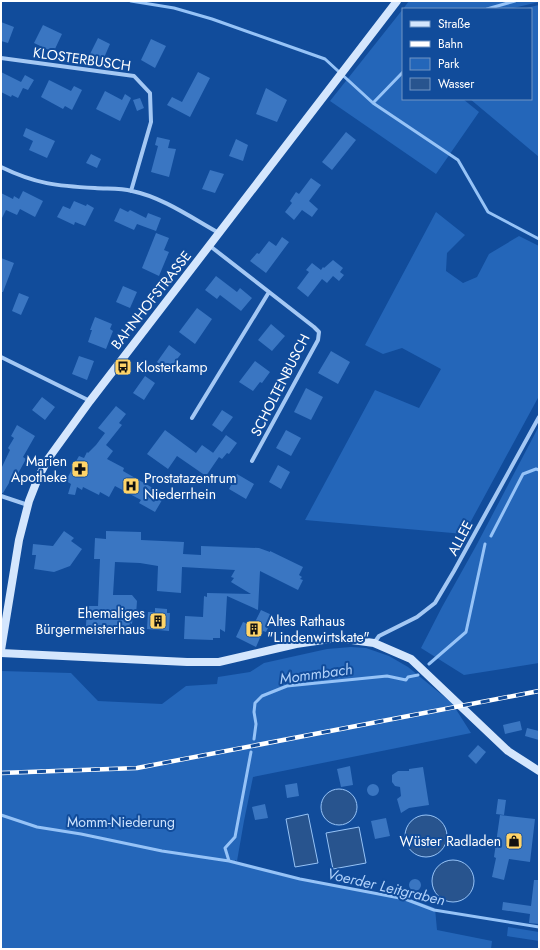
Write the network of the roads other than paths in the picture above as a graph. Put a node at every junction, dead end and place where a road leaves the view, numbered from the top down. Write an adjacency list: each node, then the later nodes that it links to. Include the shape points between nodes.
1 (397, 1): 5 (street, BAHNHOFSTRASSE)
2 (1, 58): 4 (street, KLOSTERBUSCH, via 134,76 150,93 151,122)
3 (1, 167): 4 (street, via 26,179 46,184)
4 (131, 190): 5 (street, via 168,204)
5 (219, 233): 6 (street, BAHNHOFSTRASSE)
6 (210, 246): 7 (street, SCHOLTENBUSCH); 9 (street, BAHNHOFSTRASSE)
7 (269, 292): 11 (street); 12 (street, SCHOLTENBUSCH, via 319,332 318,340)
8 (1, 357): 9 (street)
9 (90, 401): 14 (street, BAHNHOFSTRASSE, via 48,459)
10 (539, 417): 15 (street, ALLEE, via 435,603 418,616 379,636)
11 (192, 418)
12 (252, 461)
13 (1, 496): 14 (street)
14 (28, 505): 16 (street, BAHNHOFSTRASSE, via 19,540)
15 (374, 643): 16 (street, via 337,638 296,644 219,662); 17 (street, via 410,659 508,750)
16 (1, 652)
17 (539, 771)

